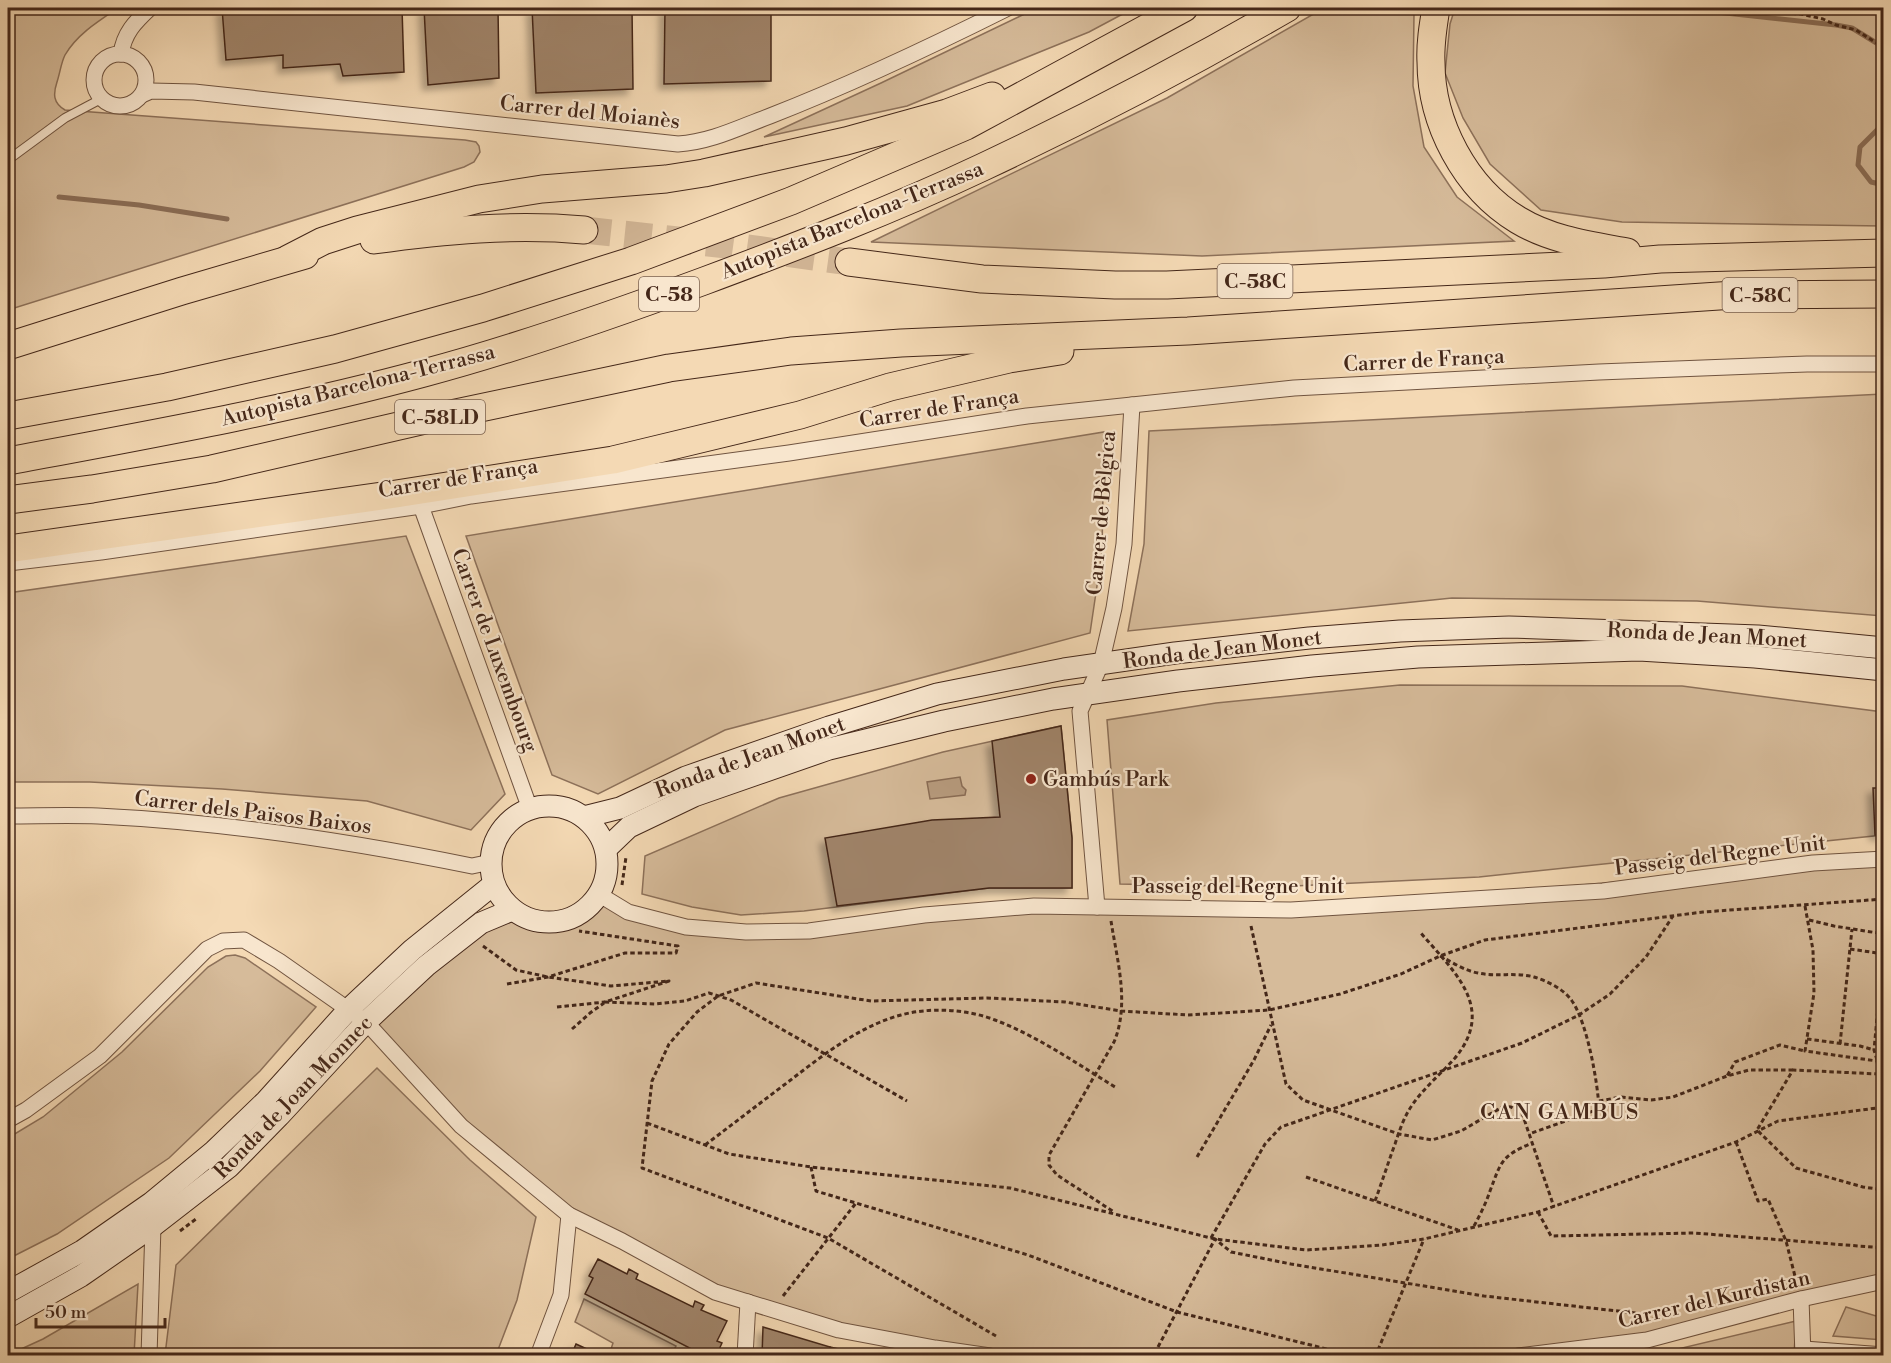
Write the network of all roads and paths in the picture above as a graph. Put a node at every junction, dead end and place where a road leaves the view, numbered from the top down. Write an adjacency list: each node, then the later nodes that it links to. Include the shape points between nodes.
1 (150, 8): 10 (street, via 127,32)
2 (1008, 8): 12 (street, Carrer del Moianès, via 923,51 802,103 694,143 194,92)
3 (1184, 8): 11 (highway, Autopista Barcelona-Terrassa / C-58)
4 (1287, 8): 27 (highway, Autopista Barcelona-Terrassa / C-58, via 1119,101 981,168 818,239 646,303 506,349 345,393 176,430)
5 (1436, 8): 18 (highway, via 1431,63 1439,115 1468,173 1490,199 1517,220 1563,240)
6 (1605, 8): 7 (path)
7 (1645, 8)
8 (1710, 8): 9 (path, via 1735,14 1765,11 1822,19 1856,30)
9 (1884, 50)
10 (121, 54): 12 (street, via 136,59 146,72); 13 (street, via 104,59 94,74)
11 (1097, 55): 17 (highway, via 947,113 846,141 704,173 479,199 357,230 323,241); 26 (highway, Autopista Barcelona-Terrassa / C-58, via 966,126 791,201 631,261 483,308 334,349 167,387)
12 (142, 95): 13 (street, via 122,106)
13 (101, 99): 14 (lane, via 65,118)
14 (8, 160)
15 (584, 230): 17 (highway, via 517,227 426,233)
16 (1884, 253): 18 (highway, C-58C)
17 (288, 259): 22 (highway)
18 (1660, 259): 19 (highway, C-58C, via 1179,285 1075,285 982,279)
19 (849, 262)
20 (1884, 294): 21 (highway, C-58C, via 1734,296)
21 (1188, 331): 24 (highway, C-58C, via 792,351); 30 (highway, via 1009,359 613,460)
22 (8, 346)
23 (1884, 364): 25 (street, Carrer de França, via 1807,364 1329,386)
24 (669, 368): 28 (highway, C-58LD, via 212,469)
25 (1132, 405): 29 (street, Carrer de França, via 1027,416); 33 (street, Carrer de Bèlgica, via 1124,544)
26 (8, 416)
27 (8, 460)
28 (8, 500)
29 (421, 506): 31 (street, Carrer de França); 36 (street, Carrer de Luxembourg)
30 (8, 549)
31 (8, 563)
32 (1884, 648): 33 (street, Ronda de Jean Monet, via 1758,636 1509,627 1309,639)
33 (1101, 664): 35 (street, Carrer de Bèlgica); 38 (street, Ronda de Jean Monet, via 937,694 818,731 686,777 620,808)
34 (1884, 670): 35 (street, Ronda de Jean Monet, via 1639,650 1408,658 1189,679)
35 (1088, 694): 39 (street, Ronda de Jean Monet, via 944,721 829,749 694,796 629,827); 48 (street, Carrer de Bèlgica, via 1080,711)
36 (530, 809): 38 (street, via 567,808); 42 (street, via 502,829)
37 (8, 816): 42 (street, Carrer dels Països Baixos, via 97,816 229,826 340,841 472,866)
38 (584, 817): 39 (street, via 598,831)
39 (606, 849): 45 (street, via 607,873)
40 (627, 853): 44 (path)
41 (1884, 860): 48 (street, Passeig del Regne Unit, via 1814,863 1604,891 1302,910)
42 (491, 862): 43 (street)
43 (494, 884): 49 (street); 70 (street, Ronda de Joan Monnec, via 412,950)
44 (622, 885)
45 (600, 895): 48 (street, Passeig del Regne Unit, via 628,912 686,927 746,932 809,931 924,915 1034,906); 49 (street, via 585,912 568,920 531,921)
46 (1884, 899): 47 (path)
47 (1805, 906): 50 (path); 52 (path)
48 (1097, 907)
49 (512, 910): 70 (street, Ronda de Joan Monnec, via 481,923)
50 (1674, 915): 61 (path, via 1485,940); 71 (path, via 1646,957 1610,994)
51 (1111, 920): 69 (path, via 1122,988)
52 (1808, 920): 54 (path); 74 (path, via 1814,993)
53 (1251, 926): 68 (path)
54 (1852, 929): 57 (path); 59 (path)
55 (579, 931): 63 (path, via 678,946 676,953 625,953)
56 (1420, 932): 61 (path)
57 (1884, 934)
58 (478, 942): 63 (path, via 516,970)
59 (1850, 949): 60 (path); 75 (path)
60 (1883, 954): 62 (path)
61 (1440, 956): 68 (path, via 1340,994); 71 (path, via 1478,973 1533,977 1553,984 1572,1000); 81 (path, via 1469,994 1473,1014 1469,1036)
62 (1882, 973): 76 (path)
63 (548, 977): 64 (path); 66 (path, via 610,986 669,981)
64 (507, 984)
65 (718, 996): 66 (path, via 709,993 685,1001 655,1004); 69 (path, via 756,982 872,1001 987,998 1065,1002); 78 (path); 92 (path, via 697,1012 669,1044 652,1081)
66 (605, 1002): 67 (path); 73 (path)
67 (557, 1007)
68 (1269, 1010): 69 (path, via 1188,1015); 72 (path)
69 (1121, 1011): 83 (path, via 1118,1033)
70 (358, 1015): 91 (street, via 244,940 223,941 207,949 99,1056); 108 (street, via 461,1126); 109 (street, Ronda de Joan Monnec, via 279,1116 229,1167); 119 (street, Ronda de Joan Monnec, via 214,1151 151,1203 82,1251)
71 (1579, 1016): 81 (path, via 1522,1044); 88 (path, via 1588,1041)
72 (1272, 1023): 90 (path, via 1286,1084 1303,1100); 99 (path)
73 (572, 1029)
74 (1807, 1039): 75 (path); 77 (path)
75 (1840, 1044): 76 (path)
76 (1875, 1050): 79 (path)
77 (1805, 1051): 79 (path); 85 (path, via 1780,1045 1735,1062)
78 (826, 1053): 83 (path, via 874,1025 901,1015 939,1010 994,1019); 87 (path); 98 (path)
79 (1877, 1061): 82 (path)
80 (1793, 1070): 82 (path); 85 (path, via 1749,1070); 93 (path)
81 (1441, 1072): 90 (path); 94 (path, via 1409,1110)
82 (1879, 1074): 84 (path)
83 (1096, 1075): 86 (path); 107 (path, via 1049,1155 1049,1165 1057,1175)
84 (1884, 1075)
85 (1727, 1076): 88 (path, via 1673,1097)
86 (1114, 1087)
87 (907, 1101)
88 (1599, 1101): 95 (path, via 1599,1109)
89 (1884, 1107): 93 (path, via 1778,1121)
90 (1329, 1109): 94 (path); 113 (path, via 1281,1127 1265,1144)
91 (8, 1120)
92 (647, 1123): 98 (path); 112 (path, via 642,1168)
93 (1757, 1130): 96 (path); 102 (path, via 1796,1168)
94 (1399, 1134): 95 (path, via 1432,1140 1446,1137 1504,1106 1522,1113); 103 (path)
95 (1529, 1134): 97 (path)
96 (1736, 1142): 105 (path); 115 (path, via 1758,1201 1767,1200)
97 (1532, 1143): 105 (path); 110 (path, via 1504,1159)
98 (704, 1145): 100 (path, via 729,1154)
99 (1197, 1157)
100 (811, 1167): 104 (path, via 816,1191); 107 (path, via 1010,1188)
101 (1306, 1177): 103 (path)
102 (1884, 1190)
103 (1375, 1201): 111 (path)
104 (856, 1203): 112 (path); 123 (path, via 1028,1255)
105 (1554, 1207): 106 (path)
106 (1538, 1212): 110 (path); 115 (path, via 1551,1236 1694,1233)
107 (1118, 1214): 113 (path)
108 (569, 1215): 121 (street, via 715,1293); 134 (street, via 561,1296)
109 (153, 1226): 124 (street, Ronda de Joan Monnec, via 81,1276); 133 (street)
110 (1473, 1227): 111 (path)
111 (1460, 1230): 114 (path)
112 (828, 1238): 122 (path); 126 (path)
113 (1213, 1238): 114 (path, via 1306,1250); 118 (path, via 1231,1252); 123 (path)
114 (1424, 1239): 118 (path)
115 (1786, 1241): 116 (path); 120 (path)
116 (1884, 1248)
117 (1884, 1281): 120 (street, Carrer del Kurdistan)
118 (1405, 1284): 125 (path, via 1644,1314); 129 (path)
119 (8, 1292)
120 (1800, 1294): 128 (street, Carrer del Kurdistan); 131 (street)
121 (748, 1302): 135 (street); 136 (street, via 839,1330)
122 (778, 1303)
123 (1177, 1311): 127 (path); 130 (path)
124 (8, 1317)
125 (1662, 1320)
126 (996, 1336)
127 (1158, 1347)
128 (1646, 1348): 137 (street, Carrer del Kurdistan)
129 (1378, 1350)
130 (1339, 1352)
131 (1804, 1352): 132 (street)
132 (1884, 1354)
133 (149, 1356)
134 (538, 1356)
135 (745, 1356)
136 (990, 1356)
137 (1518, 1356)

